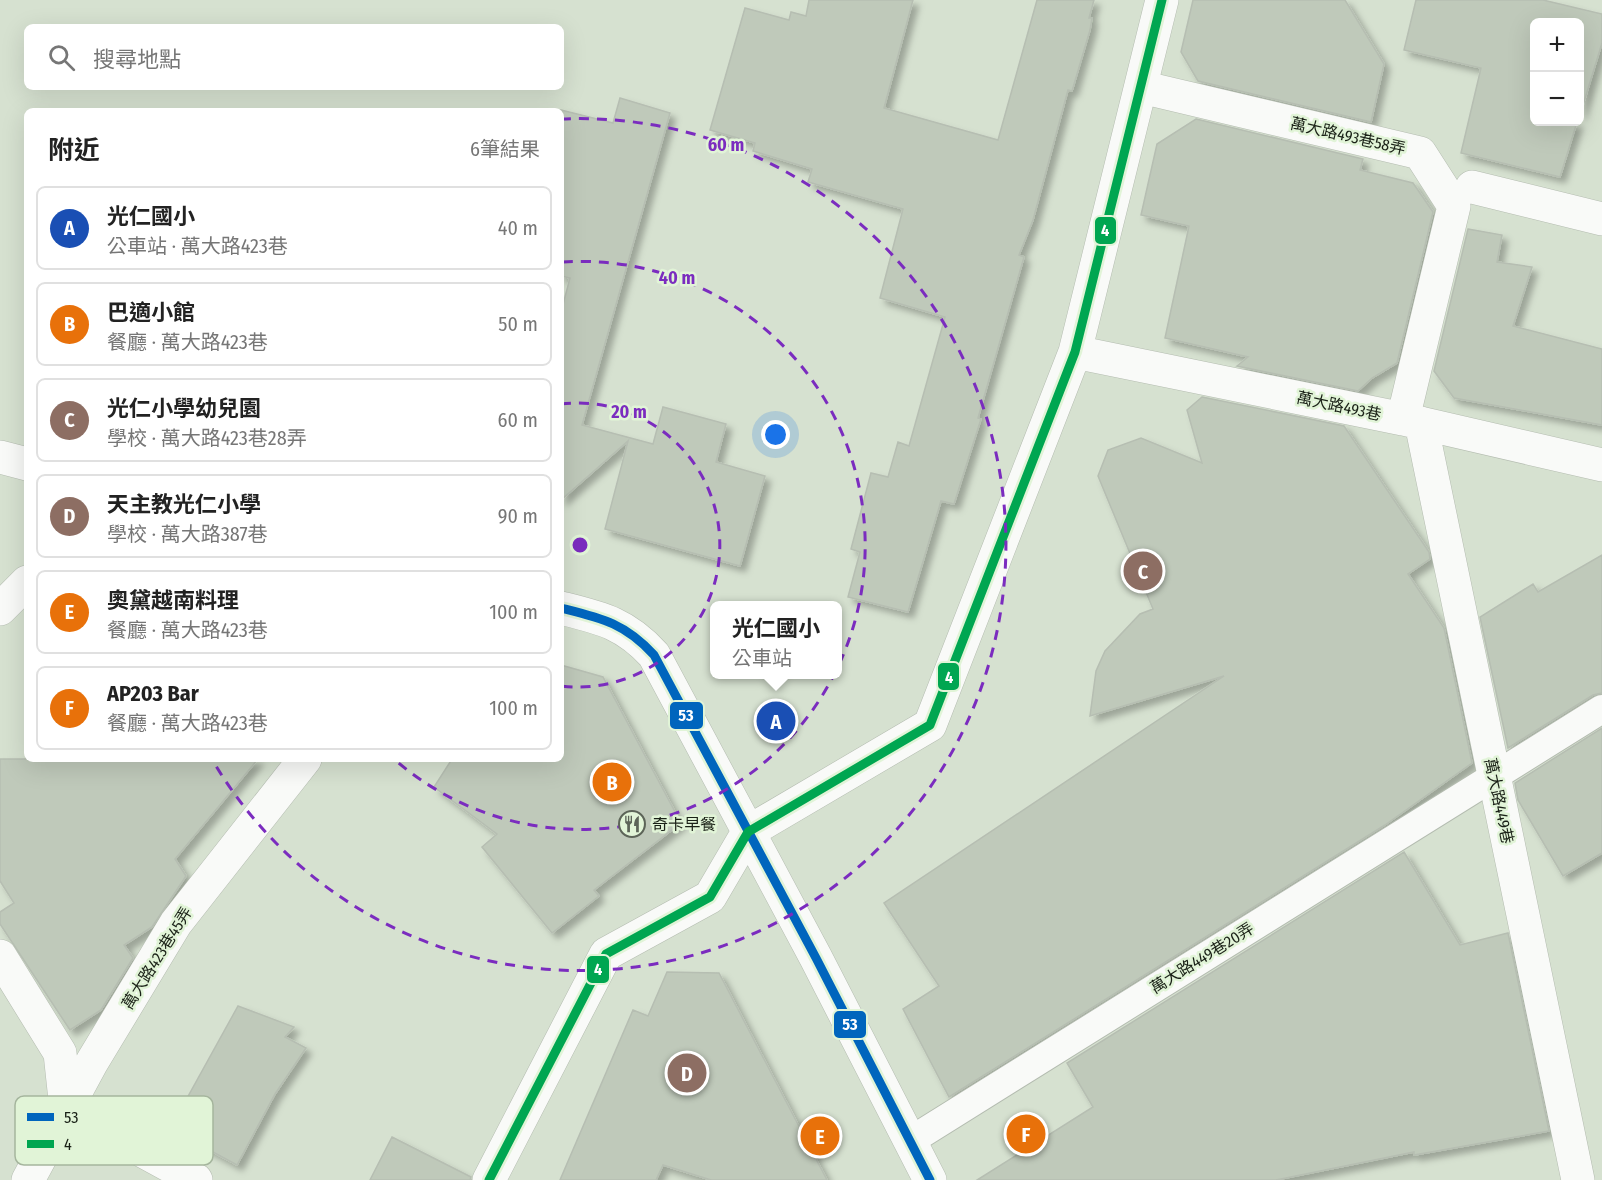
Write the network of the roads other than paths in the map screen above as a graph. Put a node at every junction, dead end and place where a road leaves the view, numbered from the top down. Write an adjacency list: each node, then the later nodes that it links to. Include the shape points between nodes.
1 (1162, 0): 2 (street)
2 (1141, 87): 5 (street); 6 (street, 萬大路493巷58弄, via 1420,153 1454,206)
3 (1472, 187): 4 (street)
4 (1602, 219)
5 (1075, 352): 6 (street, 萬大路493巷); 16 (street, via 930,725)
6 (1412, 421): 9 (street, 萬大路493巷); 15 (street, 萬大路449巷)
7 (0, 457): 8 (street)
8 (24, 463)
9 (1602, 465)
10 (24, 585): 11 (street)
11 (0, 609)
12 (564, 609): 16 (street, via 611,621 636,635 654,655)
13 (1602, 709): 15 (lane, 萬大路449巷20弄)
14 (303, 762): 19 (street, 萬大路423巷45弄, via 176,922)
15 (1494, 774): 20 (lane, 萬大路449巷20弄); 23 (street, 萬大路449巷)
16 (748, 832): 20 (street); 26 (street, via 710,897 606,954)
17 (6, 978): 18 (street, via 60,1053)
18 (65, 1096)
19 (74, 1096)
20 (910, 1141): 27 (street)
21 (36, 1165): 24 (street, 萬大路423巷45弄)
22 (169, 1165): 25 (street)
23 (1580, 1177)
24 (28, 1180)
25 (196, 1180)
26 (489, 1180)
27 (930, 1180)

